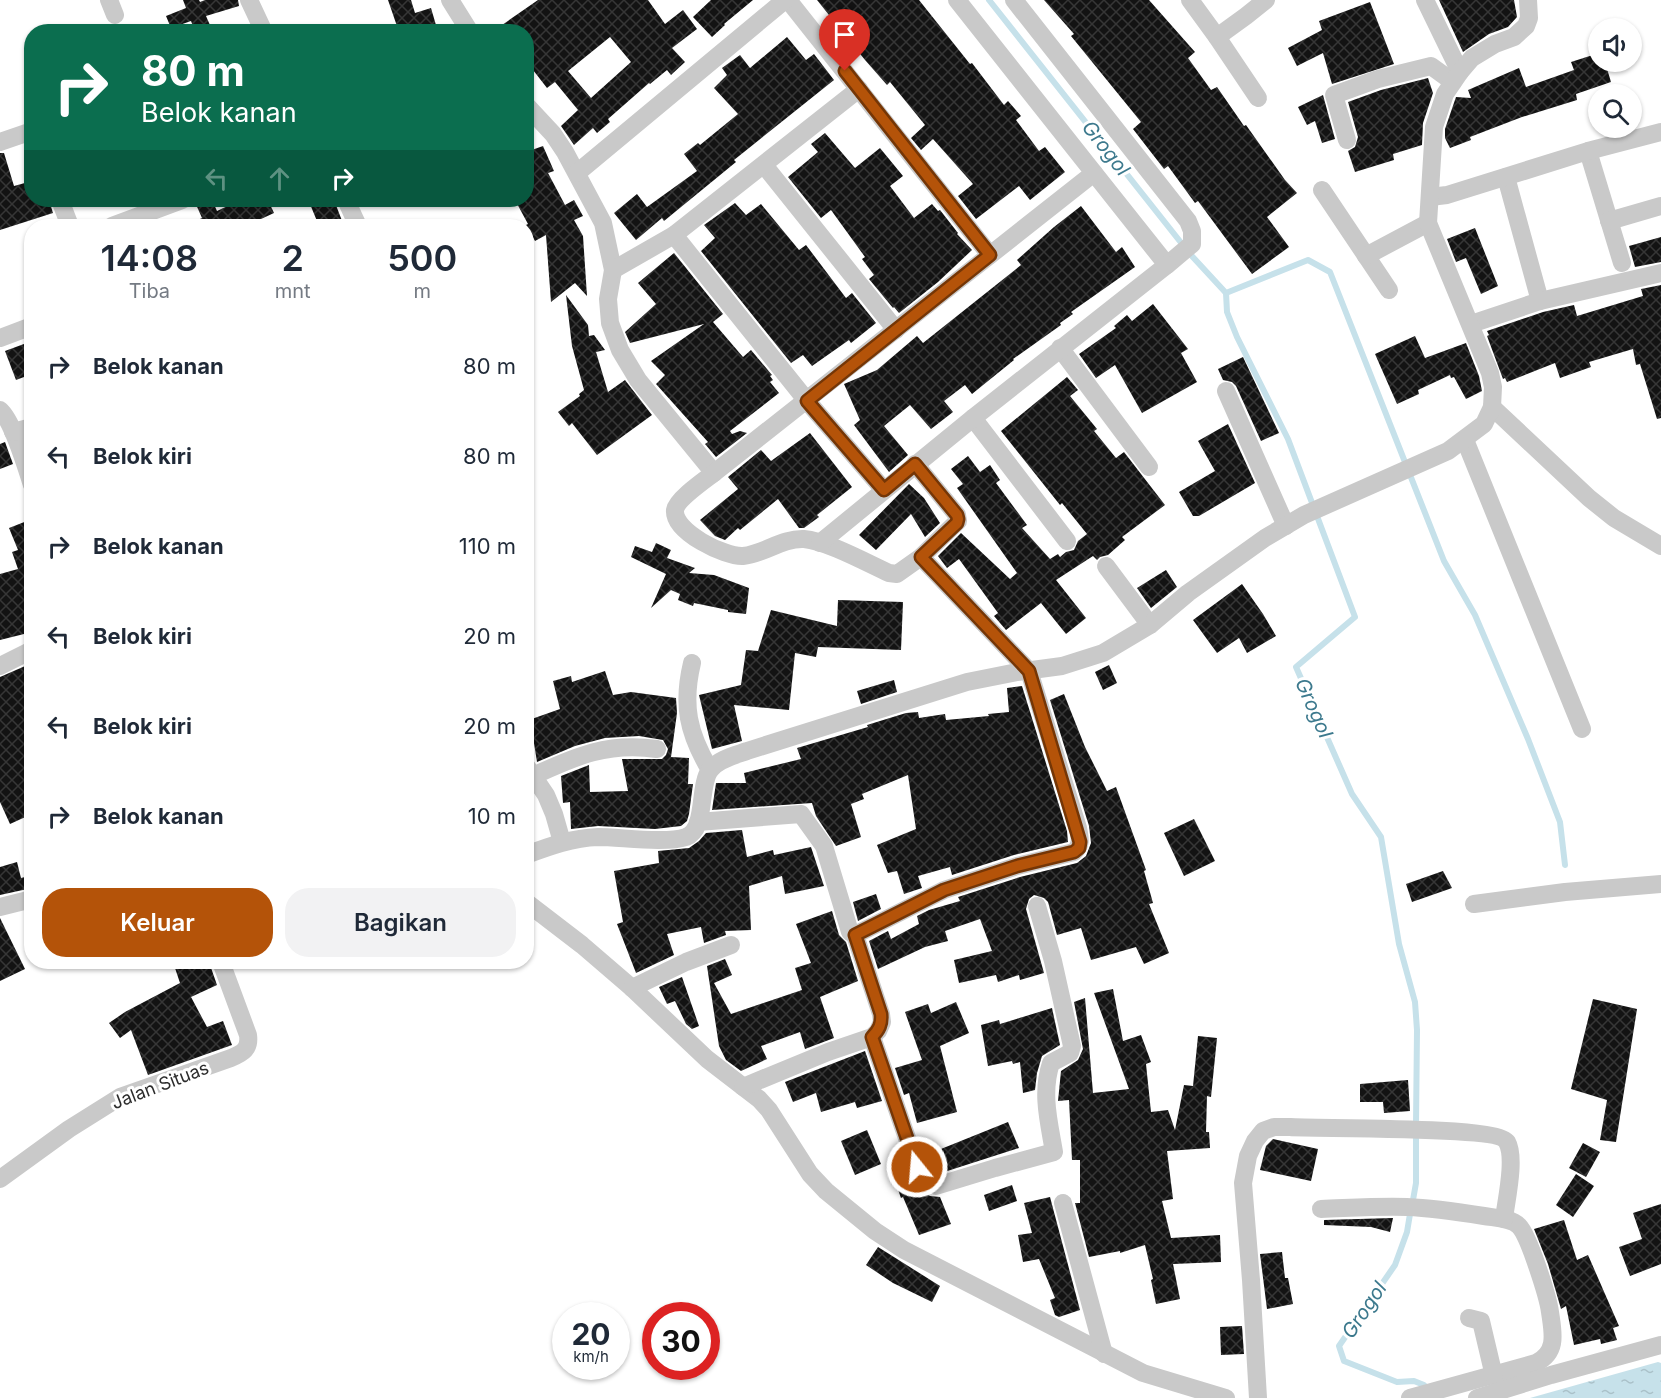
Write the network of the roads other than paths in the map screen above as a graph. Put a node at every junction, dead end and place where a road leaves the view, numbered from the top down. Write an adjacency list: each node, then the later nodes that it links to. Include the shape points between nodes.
1 (249, 0): 10 (street)
2 (450, 0): 11 (street)
3 (787, 0): 14 (street); 24 (street)
4 (957, 0): 23 (street)
5 (1014, 0): 37 (street, via 1188,221 1193,241)
6 (1190, 0): 12 (street)
7 (1266, 0): 12 (street)
8 (1425, 0): 13 (street)
9 (1528, 0): 13 (street, via 1529,18 1522,32 1477,55)
10 (259, 24)
11 (465, 24)
12 (1216, 37): 15 (street)
13 (1456, 77): 19 (street, via 1431,66 1334,95); 27 (street, via 1445,94 1434,127)
14 (859, 89): 22 (street); 34 (street)
15 (1258, 99)
16 (534, 114): 24 (street, via 553,134)
17 (1661, 132): 21 (street)
18 (24, 134): 20 (street)
19 (1347, 140)
20 (0, 142)
21 (1588, 151): 25 (street); 31 (street)
22 (764, 165): 33 (street); 44 (street)
23 (1094, 172): 34 (street); 37 (street)
24 (577, 173): 38 (street, via 603,223)
25 (1506, 177): 27 (street); 41 (street)
26 (1322, 190): 35 (street)
27 (1430, 197): 32 (street)
28 (1661, 206): 31 (street)
29 (163, 207): 30 (street)
30 (131, 219)
31 (1609, 221): 36 (street)
32 (1428, 223): 35 (street); 42 (street)
33 (674, 235): 38 (street); 48 (street)
34 (990, 255): 44 (street)
35 (1366, 256): 40 (street)
36 (1622, 263)
37 (1167, 265): 46 (street)
38 (613, 270): 58 (street, via 608,309 620,350 638,380)
39 (1661, 273): 41 (street)
40 (1389, 290)
41 (1540, 301): 42 (street)
42 (1471, 324): 49 (street, via 1490,373)
43 (24, 329): 45 (street)
44 (896, 330): 48 (street)
45 (0, 338)
46 (1060, 348): 51 (street); 57 (street)
47 (1226, 392): 60 (street)
48 (807, 401): 58 (street); 59 (street)
49 (1492, 407): 54 (street, via 1484,424); 63 (street, via 1589,498)
50 (0, 410): 53 (street)
51 (973, 418): 56 (street); 61 (street)
52 (24, 429): 53 (street)
53 (13, 432): 55 (street)
54 (1465, 440): 60 (street); 71 (street)
55 (24, 463)
56 (915, 464): 59 (street); 64 (street, via 958,519)
57 (1149, 467)
58 (714, 473): 62 (street, via 681,500 675,511 680,524 701,541 735,556 796,539)
59 (884, 490): 62 (street)
60 (1286, 526): 66 (street, via 1206,580)
61 (1067, 541)
62 (820, 543): 64 (street, via 892,574 902,572)
63 (1661, 546)
64 (921, 557): 70 (street)
65 (1106, 566): 66 (street)
66 (1150, 625): 70 (street, via 1087,660)
67 (24, 654): 69 (street)
68 (692, 663): 74 (street, via 687,713)
69 (0, 666)
70 (1029, 671): 74 (street, via 975,680 879,709 747,751); 85 (street, via 1078,828 1079,848 944,890)
71 (1582, 729)
72 (657, 749): 73 (street, via 638,746 595,751)
73 (534, 770)
74 (710, 770): 76 (street)
75 (534, 778): 77 (street, via 549,802)
76 (698, 822): 77 (street, via 691,834 679,838 597,837); 85 (street, via 801,814 824,846 850,932)
77 (562, 842): 78 (street)
78 (534, 852)
79 (1661, 884): 81 (street)
80 (24, 901): 83 (street)
81 (1474, 904)
82 (1037, 906): 89 (street, via 1072,1046 1070,1053 1051,1063 1046,1076 1054,1152 936,1186 917,1167)
83 (0, 907)
84 (534, 908): 88 (street)
85 (855, 935): 89 (street, via 881,1014 882,1022)
86 (731, 945): 88 (street)
87 (224, 969): 91 (street, Jalan Situas, via 248,1035 247,1049 120,1097)
88 (632, 988): 90 (street)
89 (872, 1037): 90 (street)
90 (743, 1088): 97 (street, via 769,1110 810,1174 874,1231)
91 (0, 1179)
92 (1063, 1203): 97 (street)
93 (1321, 1209): 94 (street, via 1408,1207)
94 (1504, 1220): 98 (street, via 1522,1231 1542,1281 1549,1306 1552,1346 1546,1358); 100 (street, via 1511,1156 1502,1137 1393,1129 1274,1127 1263,1131 1248,1156 1243,1183)
95 (1469, 1318): 98 (street, via 1481,1321)
96 (1661, 1345): 102 (street)
97 (1104, 1354): 99 (street, via 1143,1373)
98 (1494, 1376): 101 (street)
99 (1226, 1398)
100 (1258, 1398)
101 (1410, 1398)
102 (1477, 1398)

